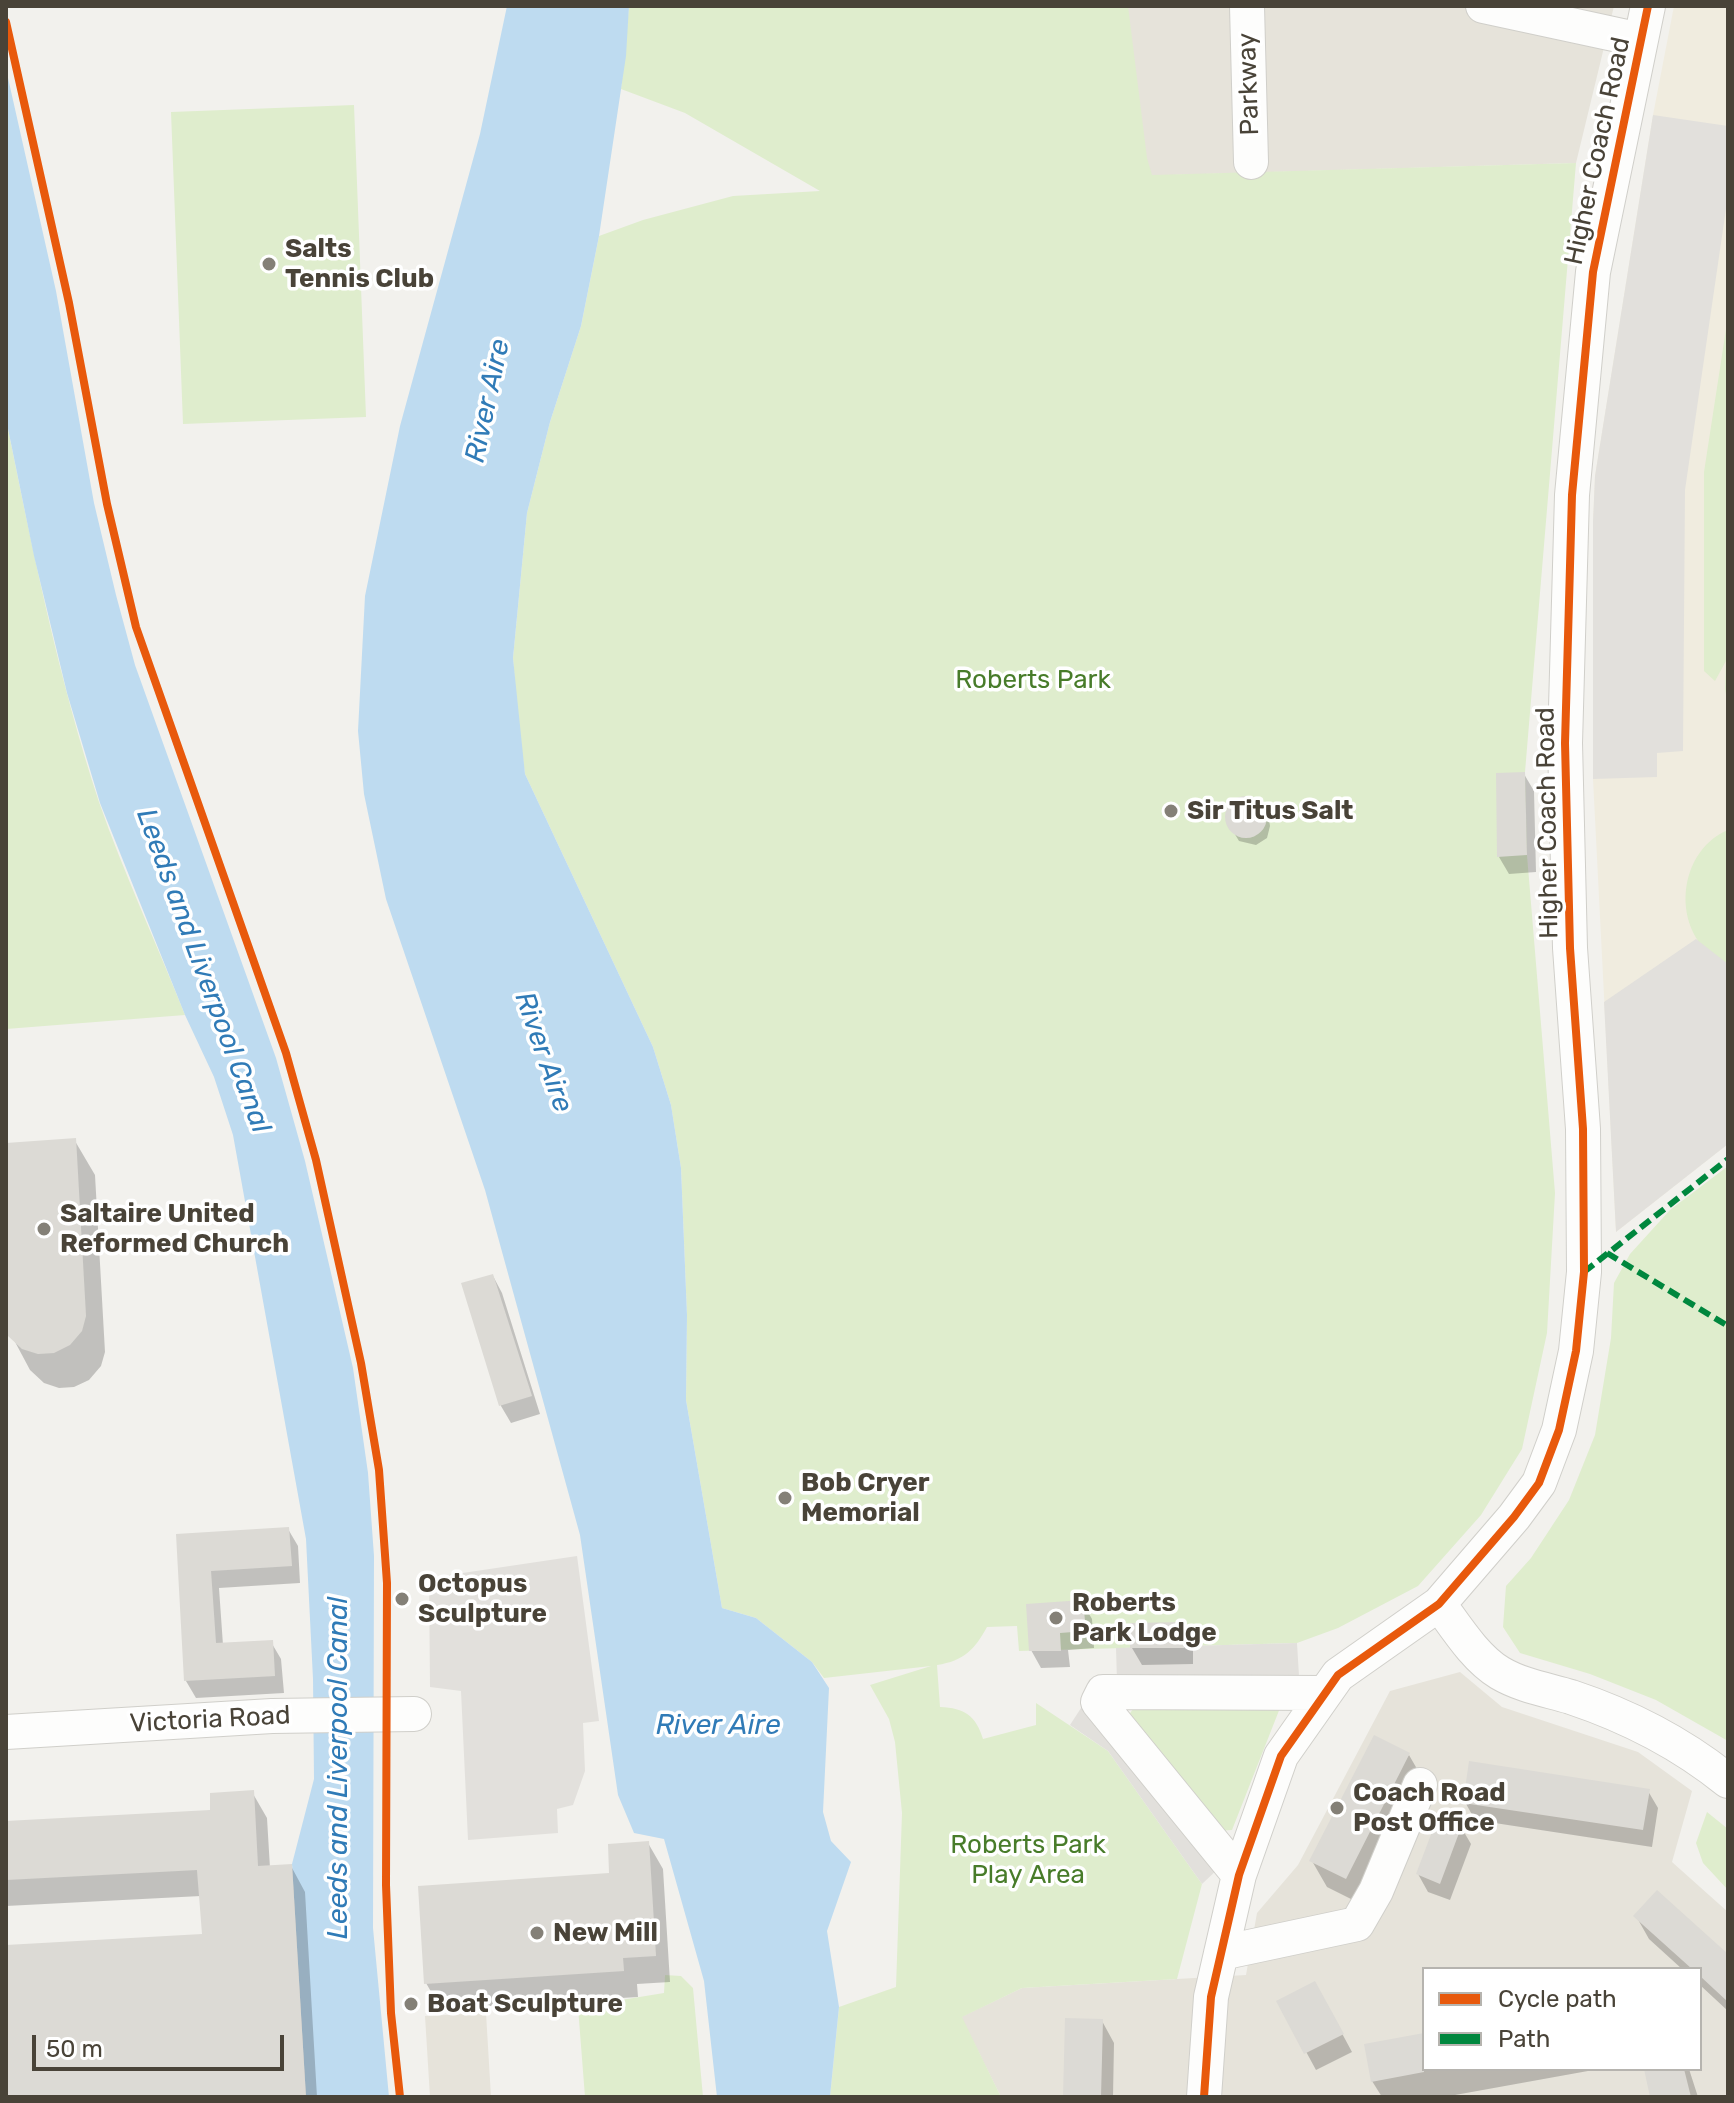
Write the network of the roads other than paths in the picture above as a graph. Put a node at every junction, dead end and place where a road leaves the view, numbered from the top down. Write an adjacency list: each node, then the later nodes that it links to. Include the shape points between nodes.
1 (1247, 6): 5 (street, Parkway)
2 (1483, 6): 4 (street)
3 (1648, 6): 4 (street, Higher Coach Road)
4 (1641, 40): 6 (street, Higher Coach Road, via 1593,272 1571,523 1565,743 1570,948 1583,1129 1584,1272 1576,1351 1559,1430 1539,1483)
5 (1251, 162)
6 (1439, 1604): 7 (street, Higher Coach Road, via 1338,1675); 10 (street, via 1470,1646 1499,1673 1661,1733)
7 (1324, 1693): 12 (street, Higher Coach Road, via 1281,1756); 12 (street, via 1103,1692 1098,1702)
8 (407, 1714): 9 (street, Victoria Road, via 272,1716)
9 (6, 1732)
10 (1728, 1781)
11 (1420, 1785): 13 (street, via 1357,1924)
12 (1239, 1875): 13 (street, Higher Coach Road)
13 (1221, 1953): 14 (street, Higher Coach Road, via 1211,1997)
14 (1204, 2097)

